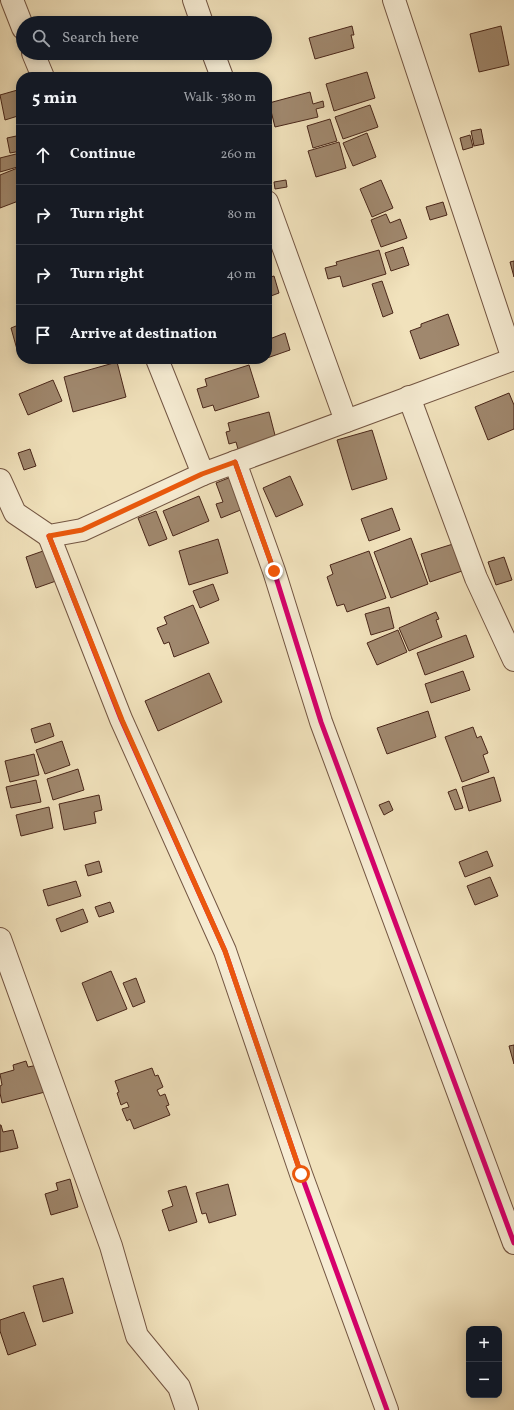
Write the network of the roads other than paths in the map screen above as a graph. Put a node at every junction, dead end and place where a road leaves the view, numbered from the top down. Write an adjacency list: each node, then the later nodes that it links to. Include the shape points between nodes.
1 (12, 0): 4 (street)
2 (194, 0): 5 (street)
3 (394, 0): 11 (street)
4 (18, 16)
5 (200, 16)
6 (36, 60): 8 (street)
7 (216, 60): 9 (street)
8 (41, 72)
9 (220, 72)
10 (272, 216): 14 (street)
11 (514, 359): 13 (street)
12 (159, 364): 16 (street)
13 (410, 397): 14 (street); 19 (street, via 476,578)
14 (346, 421): 15 (street)
15 (235, 462): 16 (street); 21 (street, via 274,571 321,722)
16 (202, 474): 18 (street, via 82,530)
17 (0, 480): 18 (street, via 15,513)
18 (49, 536): 23 (street, via 122,720 225,951 301,1174)
19 (514, 660)
20 (0, 939): 22 (street, via 111,1246 137,1336 179,1387)
21 (514, 1243)
22 (187, 1410)
23 (387, 1410)

